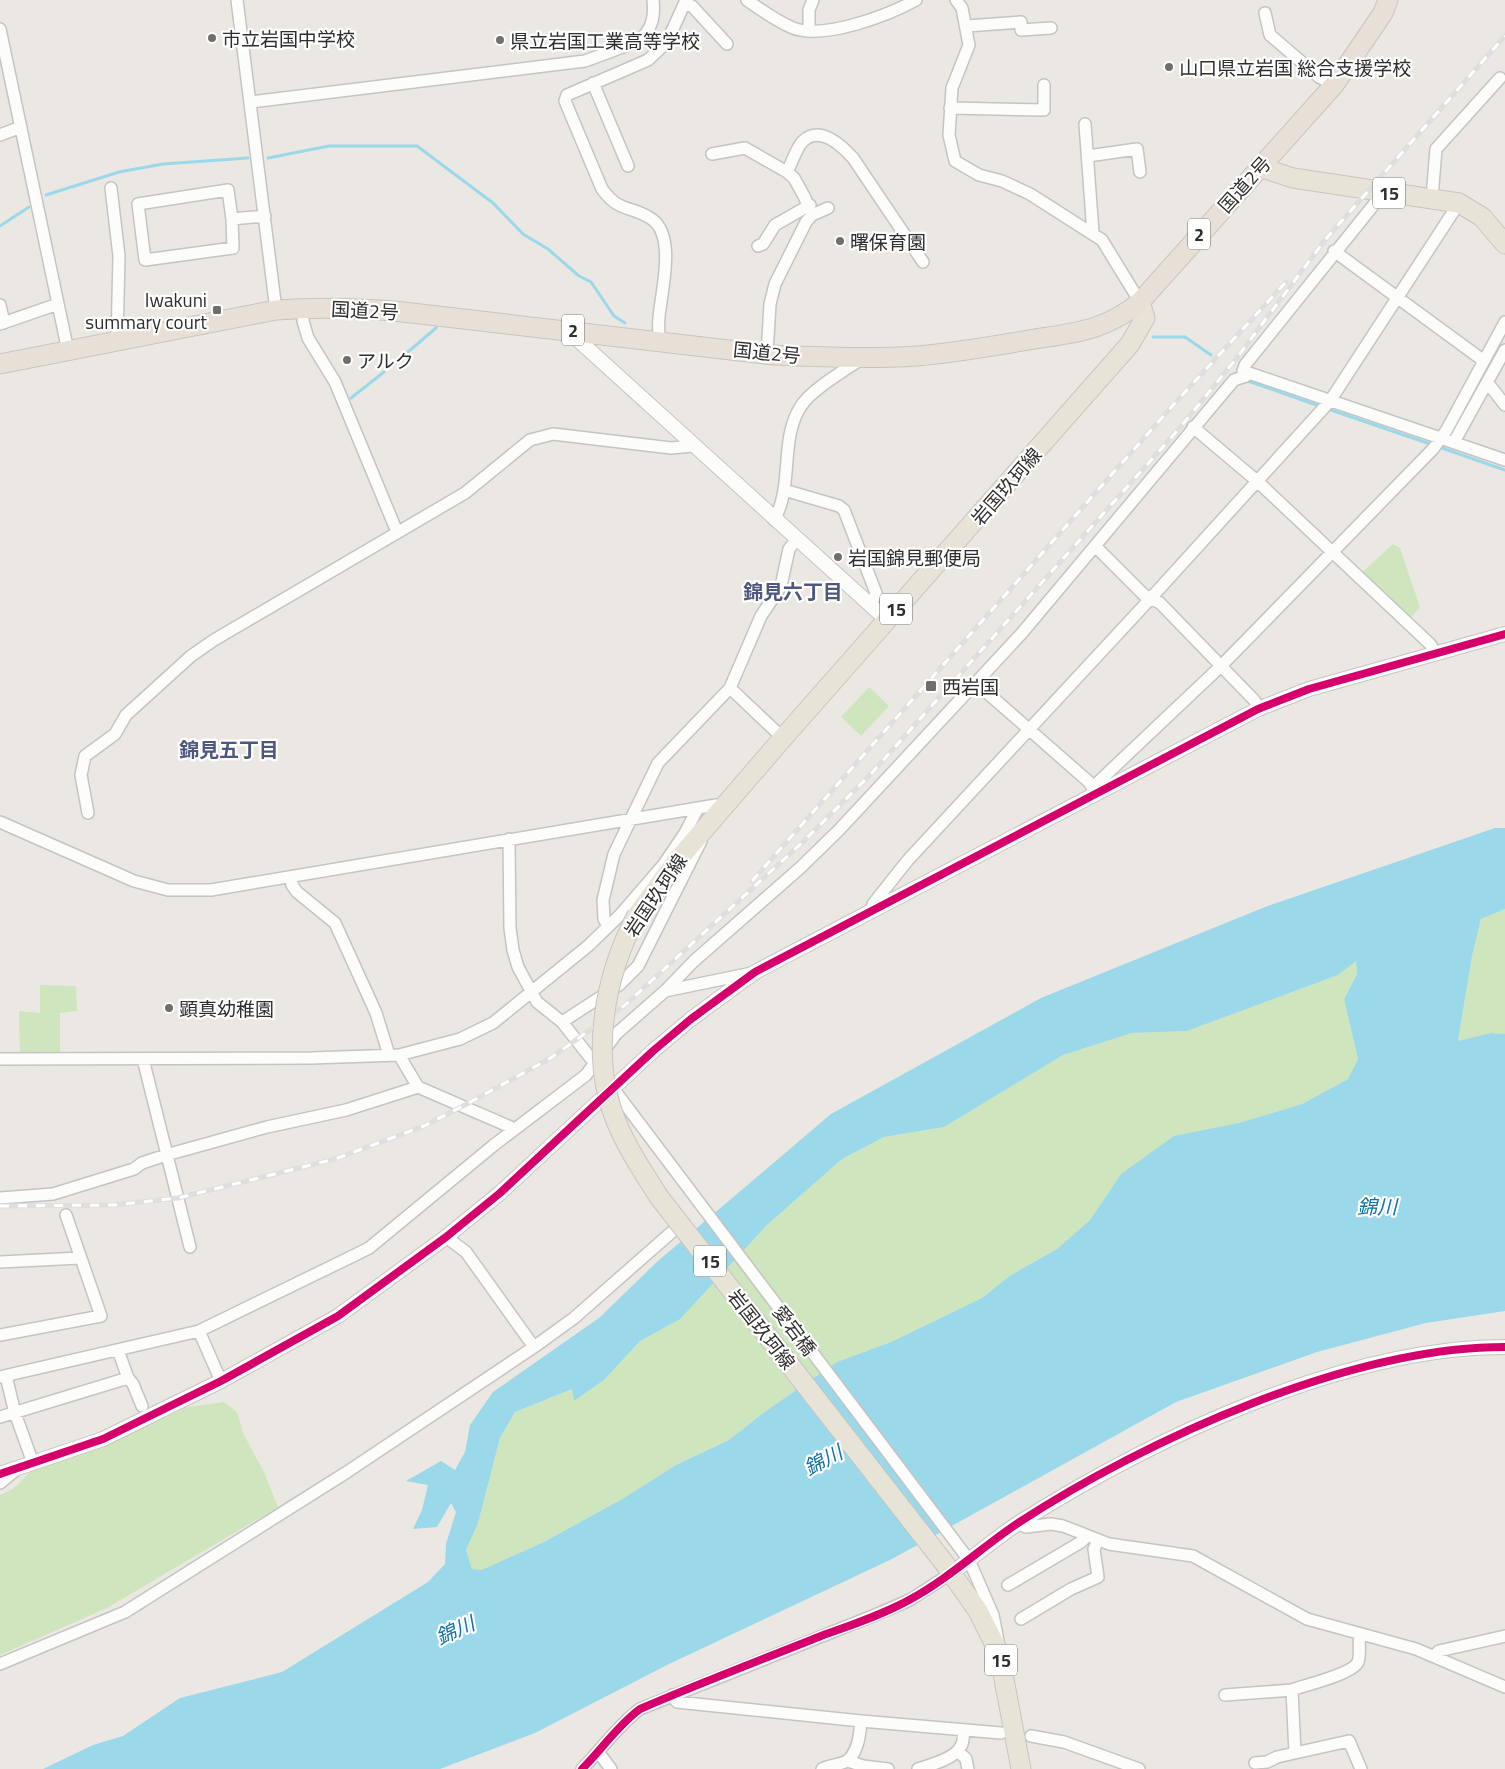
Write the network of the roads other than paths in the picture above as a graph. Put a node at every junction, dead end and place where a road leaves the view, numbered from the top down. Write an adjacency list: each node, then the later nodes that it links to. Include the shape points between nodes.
1 (237, 0): 19 (street)
2 (653, 0): 19 (street, via 652,23 639,41 585,61)
3 (747, 0): 13 (street, via 795,29)
4 (813, 0): 13 (street, via 809,10)
5 (916, 0): 13 (street, via 895,12 845,26)
6 (956, 0): 10 (street)
7 (1388, 0): 18 (highway, 国道2号 / 2, via 1383,13)
8 (685, 1): 14 (street); 16 (street, via 667,42 648,60)
9 (1265, 14): 18 (street, via 1270,35)
10 (967, 26): 11 (street, via 1021,22 1021,30); 20 (street, via 968,45 952,88)
11 (1051, 28)
12 (0, 29): 22 (street)
13 (809, 30)
14 (727, 44)
15 (1503, 78): 32 (street, via 1436,149)
16 (592, 83): 26 (street); 52 (street, via 567,95 565,101 602,189 610,200 622,208 647,216 656,222 662,233 666,271)
17 (1044, 85): 20 (street, via 1044,110)
18 (1334, 86): 27 (highway, 国道2号 / 2)
19 (251, 102): 36 (street)
20 (950, 108): 38 (street, via 949,135 955,160 979,175 1030,194)
21 (1085, 124): 25 (street)
22 (21, 127): 23 (street); 45 (street)
23 (0, 136)
24 (712, 154): 28 (street, via 745,148)
25 (1088, 156): 29 (street, via 1137,149); 38 (street)
26 (628, 166)
27 (1259, 167): 31 (main road, 15, via 1293,178); 44 (highway, 国道2号 / 2)
28 (787, 172): 35 (street, via 794,178); 42 (street, via 802,142 810,137 825,137 840,144 853,158)
29 (1140, 172)
30 (112, 188): 53 (street, via 119,256)
31 (1384, 192): 32 (main road, 15); 41 (street)
32 (1432, 198): 33 (main road, 15)
33 (1459, 203): 39 (main road, 15, via 1482,217); 43 (street)
34 (828, 208): 35 (street)
35 (811, 210): 40 (street, via 775,225 763,244); 56 (street, via 775,284 770,304)
36 (265, 216): 37 (street); 48 (street)
37 (232, 219): 37 (street, via 233,248 144,260 138,204 228,190)
38 (1093, 233): 44 (street, via 1102,240)
39 (1505, 244)
40 (758, 246)
41 (1334, 251): 43 (street); 60 (street, via 1245,365)
42 (922, 262)
43 (1398, 298): 58 (street); 62 (street)
44 (1140, 302): 57 (highway, 国道2号 / 2, via 1123,316 1095,329 959,352); 78 (main road, 岩国玖珂線 / 15, via 1145,318 1130,344)
45 (58, 304): 50 (street); 55 (street)
46 (0, 306): 50 (street)
47 (304, 308): 48 (highway, 国道2号 / 2); 51 (highway, 国道2号 / 2, via 363,308); 72 (street, via 303,320 308,338 335,382)
48 (276, 310): 53 (highway, 国道2号 / 2)
49 (1505, 322): 58 (street)
50 (2, 324)
51 (565, 329): 52 (highway, 国道2号 / 2); 67 (street)
52 (659, 340): 56 (highway, 国道2号 / 2)
53 (117, 341): 55 (highway, 国道2号 / 2)
54 (1505, 350): 61 (street)
55 (68, 351): 59 (highway, 国道2号 / 2)
56 (767, 354): 57 (highway, 国道2号 / 2)
57 (862, 358): 70 (street, via 802,404 792,422)
58 (1484, 361): 66 (street)
59 (0, 364)
60 (1243, 376): 62 (street); 64 (street)
61 (1487, 382): 63 (street); 65 (street)
62 (1328, 403): 66 (street); 69 (street)
63 (1505, 405)
64 (1193, 426): 69 (street); 74 (street)
65 (1454, 442): 66 (street); 68 (street)
66 (1437, 443): 75 (street)
67 (693, 446): 71 (street); 72 (street, via 671,448 553,434 530,440 465,493)
68 (1505, 460)
69 (1258, 481): 75 (street); 76 (street)
70 (784, 490): 71 (street, via 782,507); 77 (street, via 844,510 876,592)
71 (774, 520): 73 (street)
72 (397, 532): 90 (street, via 214,640 191,656 126,715 114,734 86,756 82,765)
73 (797, 539): 77 (street); 83 (street, via 789,550 781,586 761,616)
74 (1094, 546): 76 (street, via 1144,595); 82 (street)
75 (1331, 551): 80 (street); 81 (street)
76 (1151, 598): 81 (street, via 1160,603); 85 (street)
77 (871, 606): 78 (street)
78 (887, 620): 86 (main road, 岩国玖珂線 / 15)
79 (1505, 634): 80 (street)
80 (1436, 653): 84 (street, via 1309,689)
81 (1222, 665): 84 (street); 87 (street)
82 (976, 683): 85 (street); 101 (street, via 839,830 694,961)
83 (730, 688): 86 (street); 91 (street, via 658,762)
84 (1258, 708): 87 (street)
85 (1030, 729): 87 (street); 96 (street, via 887,884)
86 (783, 738): 89 (main road, 岩国玖珂線 / 15)
87 (1094, 790): 96 (street)
88 (698, 808): 89 (street, via 716,805); 91 (street); 97 (street, via 685,833)
89 (722, 808): 93 (main road, 岩国玖珂線 / 15)
90 (88, 813)
91 (633, 818): 94 (street); 98 (street, via 614,854 603,900 604,919)
92 (0, 822): 95 (street, via 134,881 168,890 210,890)
93 (705, 828): 97 (main road, 岩国玖珂線 / 15); 99 (street, via 693,859)
94 (509, 839): 95 (street); 102 (street, 愛宕橋, via 508,904 513,950)
95 (290, 877): 104 (street, via 297,892 335,923)
96 (872, 910): 100 (street)
97 (628, 915): 98 (street); 99 (street, via 634,928); 137 (main road, 岩国玖珂線 / 15, bridge, via 603,1020 607,1086 615,1120 635,1161 659,1197)
98 (608, 926): 102 (street)
99 (652, 936): 103 (street, via 638,966 619,984)
100 (755, 972): 101 (street); 109 (street, via 691,1019)
101 (666, 991): 107 (street, via 616,1034)
102 (531, 993): 103 (street, 愛宕橋); 104 (street, via 478,1032)
103 (562, 1022): 107 (street, 愛宕橋)
104 (394, 1055): 106 (street); 108 (street)
105 (0, 1059): 106 (street)
106 (143, 1059): 111 (street)
107 (596, 1064): 109 (street, 愛宕橋); 110 (street, via 586,1076)
108 (418, 1087): 110 (street); 111 (street, via 346,1110 267,1127)
109 (613, 1087): 115 (street, via 500,1193); 136 (street, 愛宕橋)
110 (515, 1129): 119 (street, via 369,1248)
111 (166, 1155): 112 (street, via 142,1163 134,1170 53,1194); 116 (street)
112 (0, 1198)
113 (66, 1215): 117 (street)
114 (673, 1231): 122 (street, via 574,1318)
115 (446, 1237): 122 (street, via 466,1252); 126 (street, via 338,1316)
116 (190, 1247)
117 (80, 1258): 118 (street); 120 (street, via 101,1316)
118 (0, 1262)
119 (199, 1331): 123 (street); 126 (street)
120 (0, 1335)
121 (1505, 1346): 134 (street, via 1433,1351 1331,1377 1260,1401 1117,1465)
122 (534, 1347): 144 (street, via 347,1472 125,1612)
123 (118, 1350): 124 (street); 125 (street)
124 (3, 1377): 128 (street)
125 (128, 1378): 127 (street, via 134,1384); 128 (street)
126 (220, 1381): 130 (street, via 102,1439)
127 (142, 1406)
128 (15, 1413): 129 (street); 130 (street)
129 (0, 1417)
130 (33, 1463): 131 (street)
131 (18, 1468): 132 (street); 133 (street)
132 (0, 1474)
133 (0, 1483)
134 (1018, 1523): 135 (street, via 1026,1527 1063,1526); 136 (street)
135 (1092, 1538): 138 (street); 139 (street, via 1098,1577 1071,1588); 140 (street, via 1193,1556 1307,1619)
136 (969, 1560): 137 (street); 142 (street, 愛宕橋, via 993,1615)
137 (949, 1568): 142 (main road, 岩国玖珂線 / 15, via 988,1627); 148 (street, via 910,1600)
138 (1008, 1585)
139 (1020, 1619)
140 (1360, 1634): 143 (street); 146 (street, via 1356,1666)
141 (1505, 1636): 143 (street, via 1439,1651)
142 (999, 1653): 164 (main road, 岩国玖珂線 / 15)
143 (1434, 1656): 145 (street)
144 (0, 1664)
145 (1505, 1687)
146 (1292, 1690): 147 (street); 155 (street)
147 (1225, 1694)
148 (672, 1695): 149 (street, via 677,1702); 154 (street, via 628,1718)
149 (861, 1721): 150 (street); 157 (street, via 856,1749)
150 (964, 1730): 151 (street); 153 (street)
151 (1001, 1732)
152 (1031, 1736): 165 (street, via 1064,1742)
153 (958, 1751): 162 (street); 163 (street, via 966,1759)
154 (599, 1753): 158 (street); 159 (street)
155 (1296, 1753): 156 (street); 166 (street, via 1349,1741)
156 (1255, 1763)
157 (844, 1764): 160 (street); 161 (street)
158 (582, 1769)
159 (611, 1769)
160 (822, 1769)
161 (888, 1769)
162 (918, 1769)
163 (968, 1769)
164 (1021, 1769)
165 (1139, 1769)
166 (1361, 1769)

